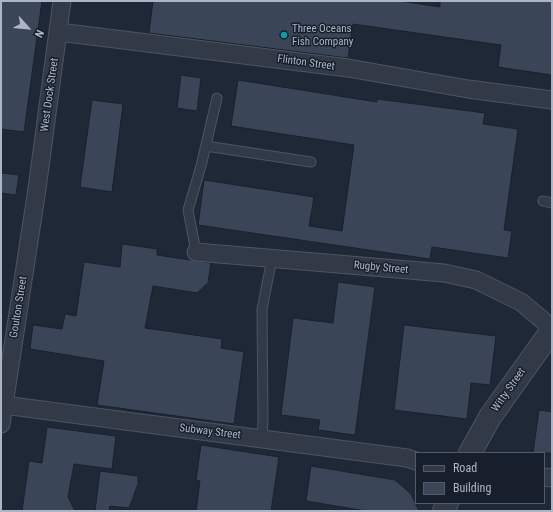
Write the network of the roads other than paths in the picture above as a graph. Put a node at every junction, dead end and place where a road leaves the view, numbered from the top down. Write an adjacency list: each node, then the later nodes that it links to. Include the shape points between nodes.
1 (62, 1): 2 (street, West Dock Street)
2 (59, 32): 4 (street, Flinton Street, via 348,68); 7 (street, West Dock Street)
3 (217, 98): 5 (lane)
4 (552, 100)
5 (206, 146): 6 (lane); 8 (lane, via 188,210)
6 (311, 162)
7 (38, 189): 11 (street, Goulton Street)
8 (196, 252): 9 (street, Rugby Street)
9 (272, 259): 10 (street, Rugby Street, via 444,273 476,280 521,302); 13 (lane, via 262,309)
10 (552, 329): 14 (street, Witty Street, via 490,417)
11 (4, 405): 12 (street, Goulton Street); 13 (street, Subway Street)
12 (1, 424)
13 (262, 439): 15 (street, Subway Street)
14 (471, 452)
15 (415, 461)

